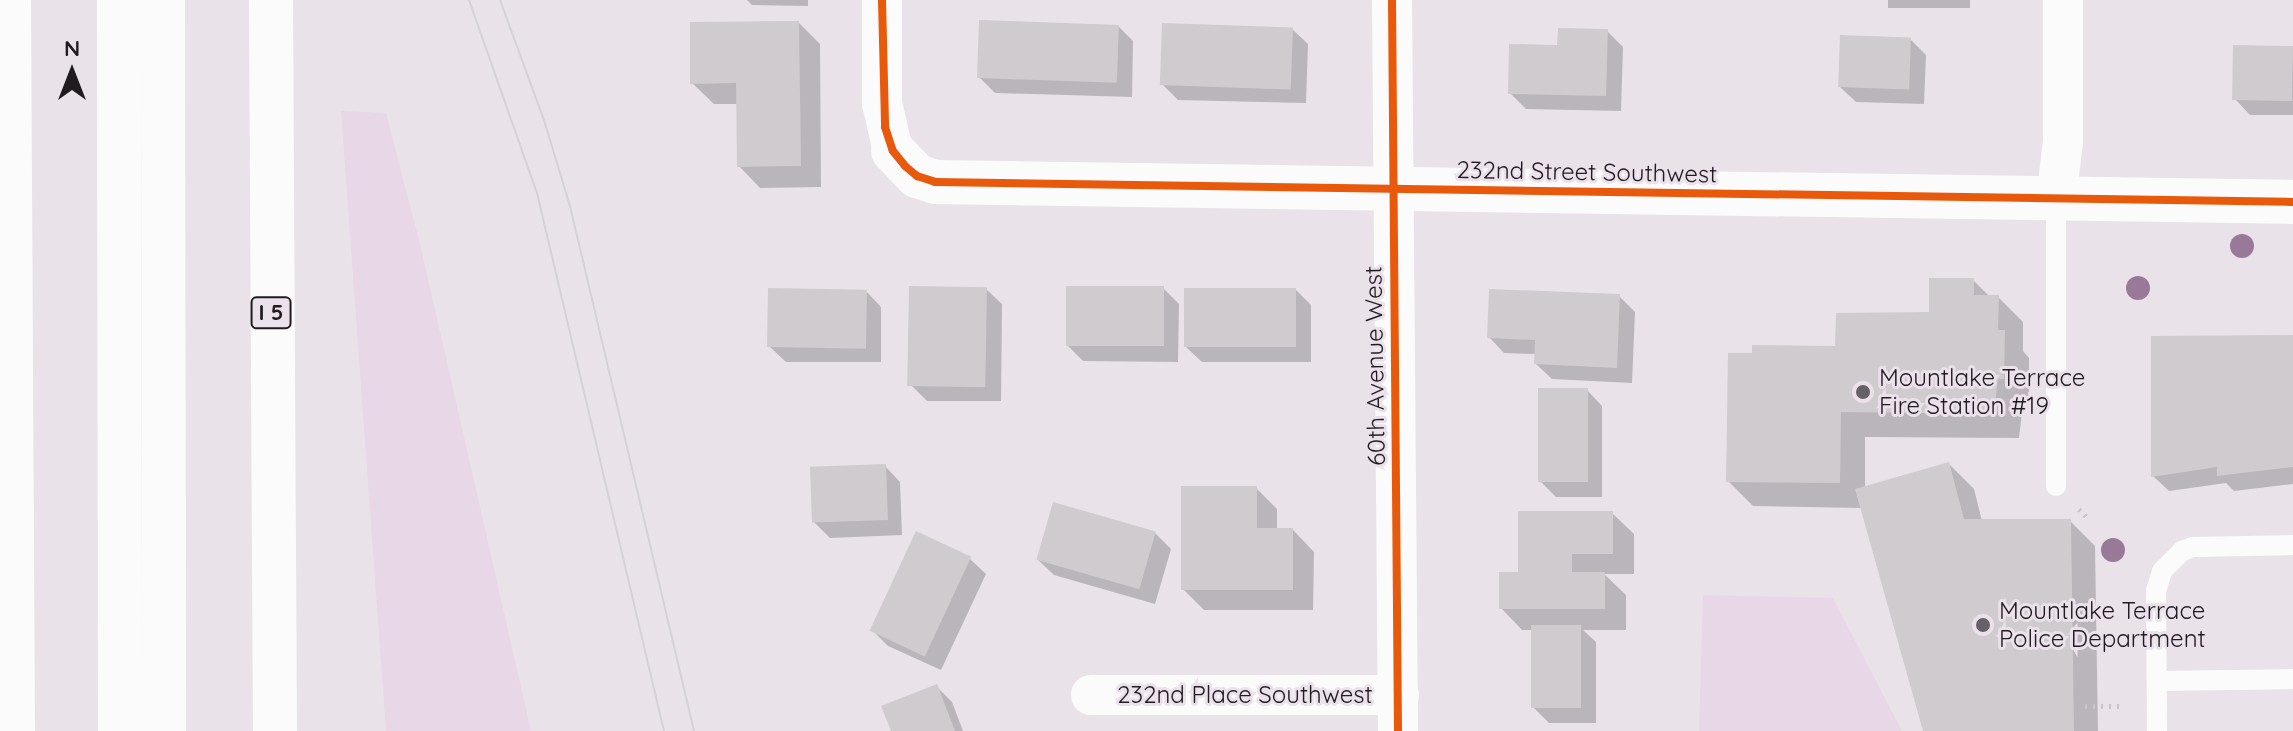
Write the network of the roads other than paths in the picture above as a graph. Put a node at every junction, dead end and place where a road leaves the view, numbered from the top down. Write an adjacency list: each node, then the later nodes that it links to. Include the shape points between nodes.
1 (9, 0): 18 (main road)
2 (119, 0): 19 (main road)
3 (163, 0): 20 (main road)
4 (271, 0): 21 (main road, I 5)
5 (882, 0): 8 (street, via 882,103)
6 (1392, 0): 9 (street, 60th Avenue West)
7 (2063, 0): 10 (street, via 2063,142)
8 (893, 151): 9 (main road, 232nd Street Southwest, via 917,176 935,182)
9 (1393, 189): 10 (main road, 232nd Street Southwest); 17 (street, 60th Avenue West)
10 (2056, 199): 11 (main road, 232nd Street Southwest); 12 (lane)
11 (2293, 202)
12 (2056, 486)
13 (2293, 545): 15 (lane, via 2193,547 2168,564 2156,591)
14 (2293, 679): 15 (lane)
15 (2157, 681): 22 (lane)
16 (1091, 695): 17 (street, 232nd Place Southwest)
17 (1399, 713)
18 (13, 731)
19 (120, 731)
20 (164, 731)
21 (278, 731)
22 (2157, 731)

